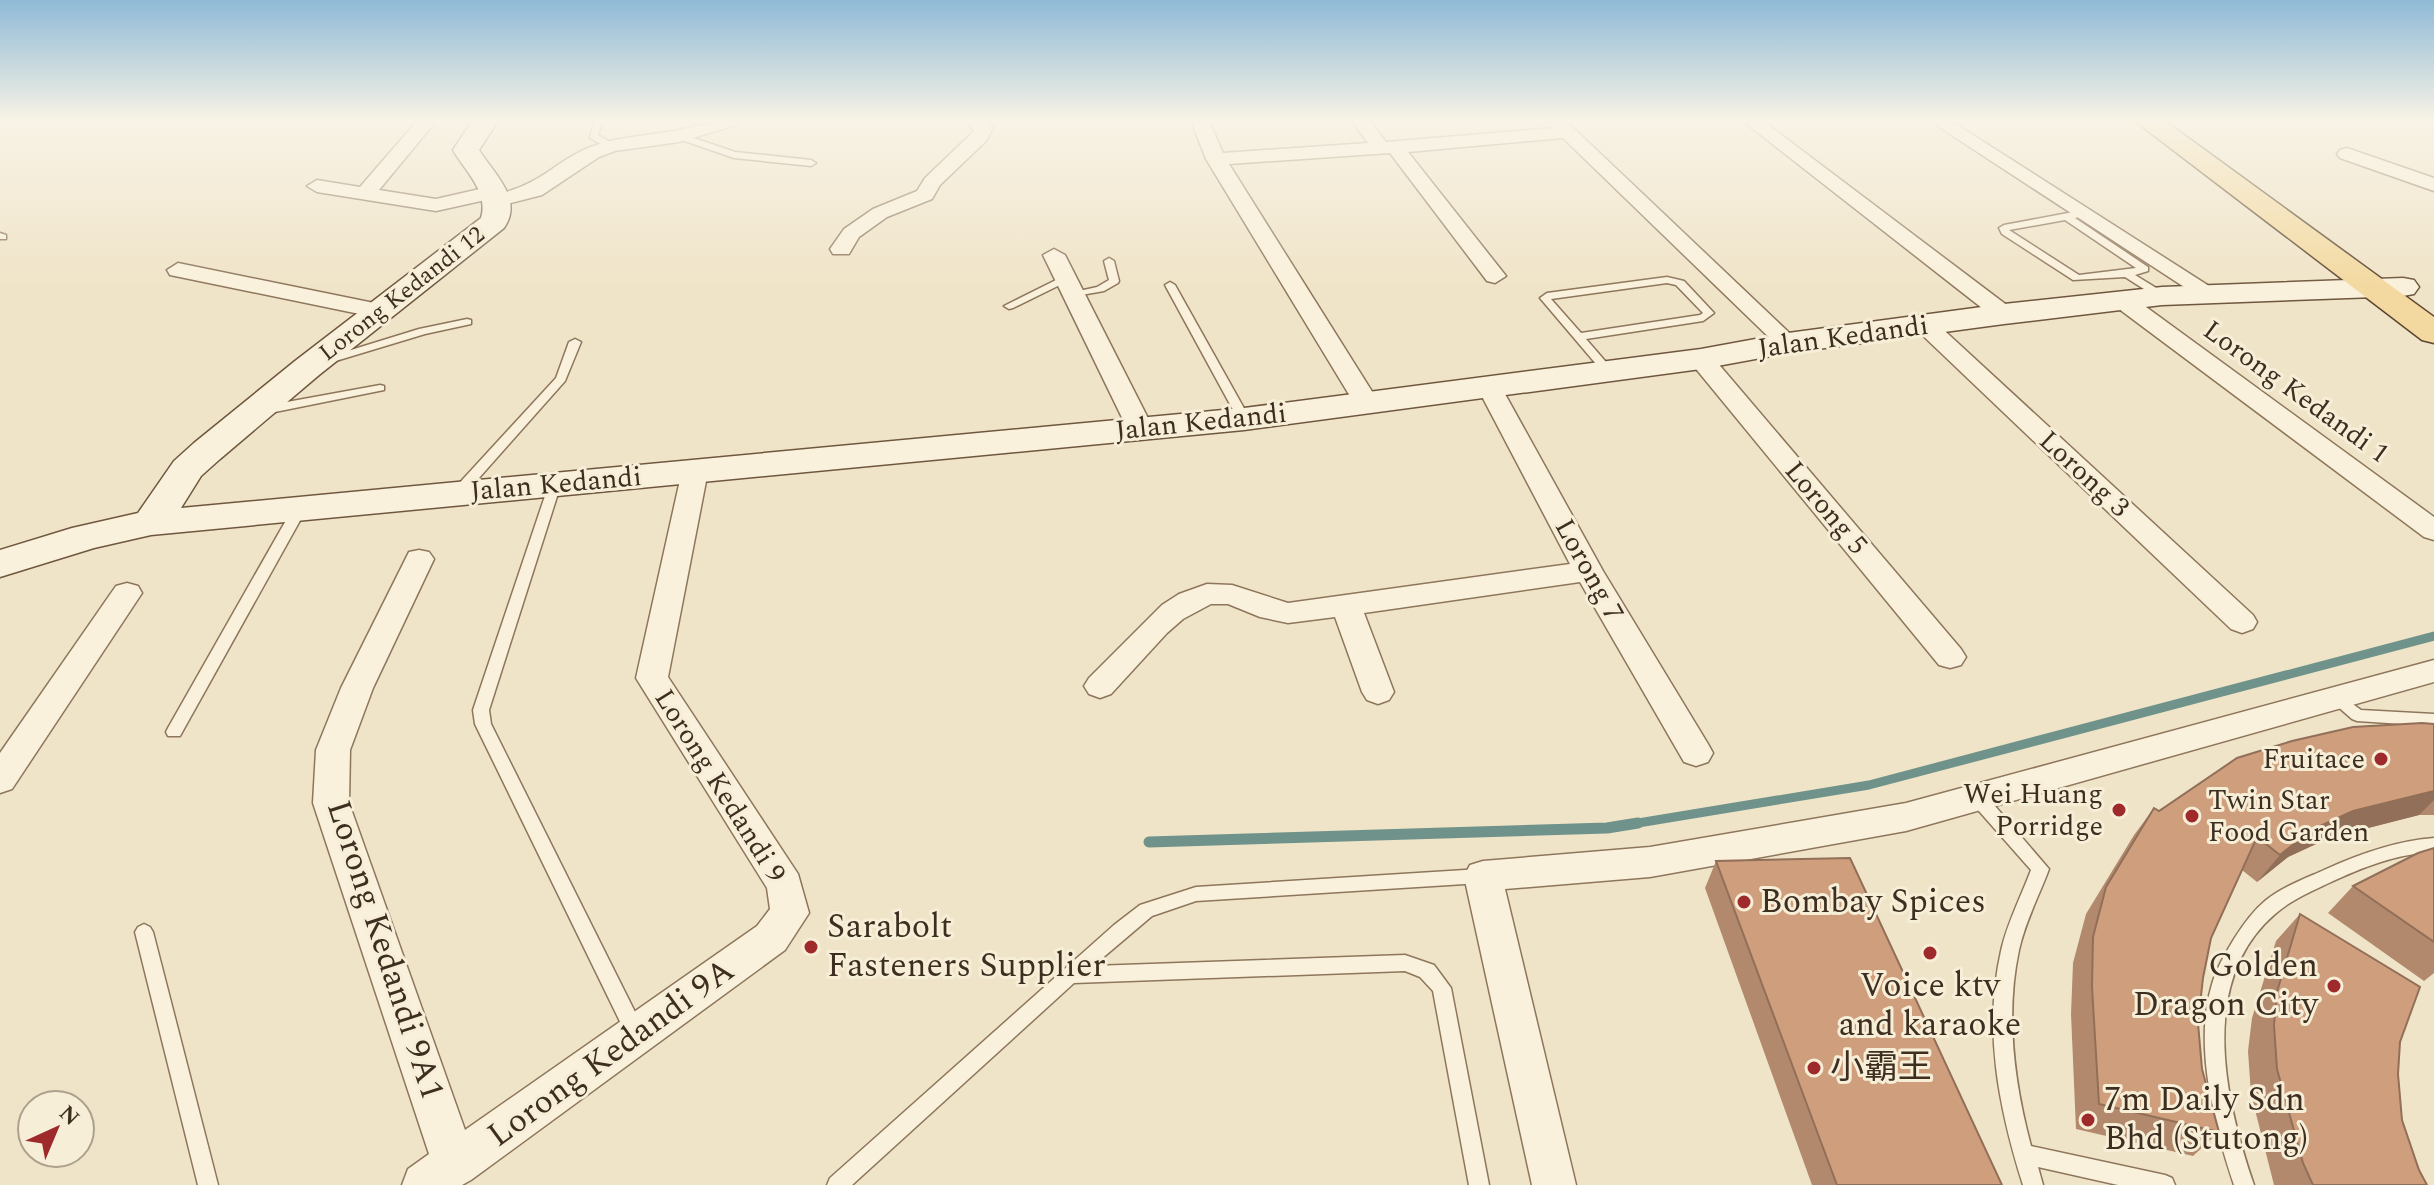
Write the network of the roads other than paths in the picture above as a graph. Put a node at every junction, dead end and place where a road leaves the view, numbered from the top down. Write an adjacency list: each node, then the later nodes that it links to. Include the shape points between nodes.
1 (380, 176): 15 (street)
2 (483, 176): 16 (street)
3 (556, 176): 16 (street, Lorong Kedandi 12, via 535,191)
4 (938, 176): 18 (street, via 925,195 880,213 851,233)
5 (1227, 176): 43 (street)
6 (1412, 176): 22 (street)
7 (1614, 176): 37 (street)
8 (1824, 176): 31 (street)
9 (2019, 176): 17 (street)
10 (2228, 176): 25 (main road)
11 (2244, 176): 25 (main road)
12 (2410, 176): 13 (street)
13 (2434, 185)
14 (317, 186): 15 (street)
15 (366, 193): 16 (street, via 436,205)
16 (496, 196): 30 (street, Lorong Kedandi 12, via 500,211 494,222)
17 (2075, 215): 26 (lane, via 2144,269); 26 (lane, via 2004,228 2068,275); 27 (street)
18 (841, 249)
19 (1054, 255): 24 (street)
20 (1109, 261): 24 (lane, via 1114,281)
21 (178, 270): 30 (street)
22 (1495, 276)
23 (1170, 285): 45 (lane)
24 (1070, 286): 28 (lane); 46 (street)
25 (2387, 287): 27 (street, Jalan Kedandi); 29 (main road); 34 (main road)
26 (2125, 288): 27 (street, Jalan Kedandi, via 2162,296); 31 (street, Jalan Kedandi); 54 (street, Lorong Kedandi 1)
27 (2209, 293)
28 (1009, 306)
29 (2434, 309)
30 (379, 311): 39 (street, Lorong Kedandi 12)
31 (2004, 314): 33 (street, Jalan Kedandi)
32 (467, 322): 39 (lane)
33 (1926, 326): 37 (street, Jalan Kedandi); 60 (street, Lorong 3)
34 (2434, 333)
35 (1581, 336): 35 (lane, via 1703,318 1709,313 1680,283 1667,280 1547,296); 40 (lane)
36 (575, 342): 50 (lane, via 561,379)
37 (1788, 343): 38 (street, Jalan Kedandi)
38 (1701, 359): 40 (street, Jalan Kedandi); 61 (street, Lorong 5)
39 (307, 368): 44 (street, Lorong Kedandi 12)
40 (1606, 369): 41 (street, Jalan Kedandi)
41 (1488, 385): 43 (street, Jalan Kedandi); 57 (street, Lorong 7)
42 (380, 388): 44 (lane)
43 (1365, 401): 45 (street, Jalan Kedandi)
44 (253, 413): 47 (street, Lorong Kedandi 12)
45 (1244, 419): 46 (street, Jalan Kedandi)
46 (1141, 430): 48 (street, Jalan Kedandi)
47 (197, 460): 52 (street, via 196,478 202,488); 53 (street, Lorong Kedandi 12); 55 (street)
48 (695, 471): 49 (street, Jalan Kedandi); 73 (street, Lorong Kedandi 9, via 652,678 785,885)
49 (555, 484): 50 (street, Jalan Kedandi); 76 (lane, via 481,710 483,724)
50 (458, 493): 51 (street, Jalan Kedandi)
51 (300, 508): 52 (street, Jalan Kedandi); 67 (lane)
52 (240, 514): 53 (street, Jalan Kedandi)
53 (151, 523): 55 (street, Jalan Kedandi)
54 (2434, 531)
55 (17, 558)
56 (419, 559): 78 (street, Lorong Kedandi 9A1, via 333,750 331,803)
57 (1588, 571): 59 (street); 68 (street, Lorong 7)
58 (127, 593): 69 (street)
59 (1347, 607): 63 (street, via 1288,613 1261,609 1228,594 1198,596 1179,606); 64 (street)
60 (2242, 622)
61 (1950, 657)
62 (2434, 671): 65 (street)
63 (1100, 686)
64 (1378, 692)
65 (2336, 698): 66 (lane, via 2357,715); 70 (street)
66 (2434, 720)
67 (174, 732)
68 (1696, 753)
69 (0, 780)
70 (1977, 797): 72 (street, via 1906,817 1650,862); 77 (lane, via 2040,869 2011,947 2003,990 2003,1051)
71 (2434, 845): 85 (lane, via 2364,859 2309,884 2264,912 2238,949 2219,991 2216,1038 2231,1150)
72 (1483, 876): 75 (lane, via 1196,894 1146,910); 82 (street)
73 (790, 913): 76 (street, Lorong Kedandi 9A, via 771,938)
74 (144, 932): 79 (lane)
75 (1072, 975): 80 (lane); 81 (lane, via 1405,963 1427,971 1442,988)
76 (637, 1036): 78 (street, Lorong Kedandi 9A)
77 (2023, 1154): 83 (lane); 84 (lane)
78 (439, 1175)
79 (208, 1185)
80 (837, 1185)
81 (1479, 1185)
82 (1554, 1185)
83 (2033, 1185)
84 (2165, 1185)
85 (2244, 1185)

